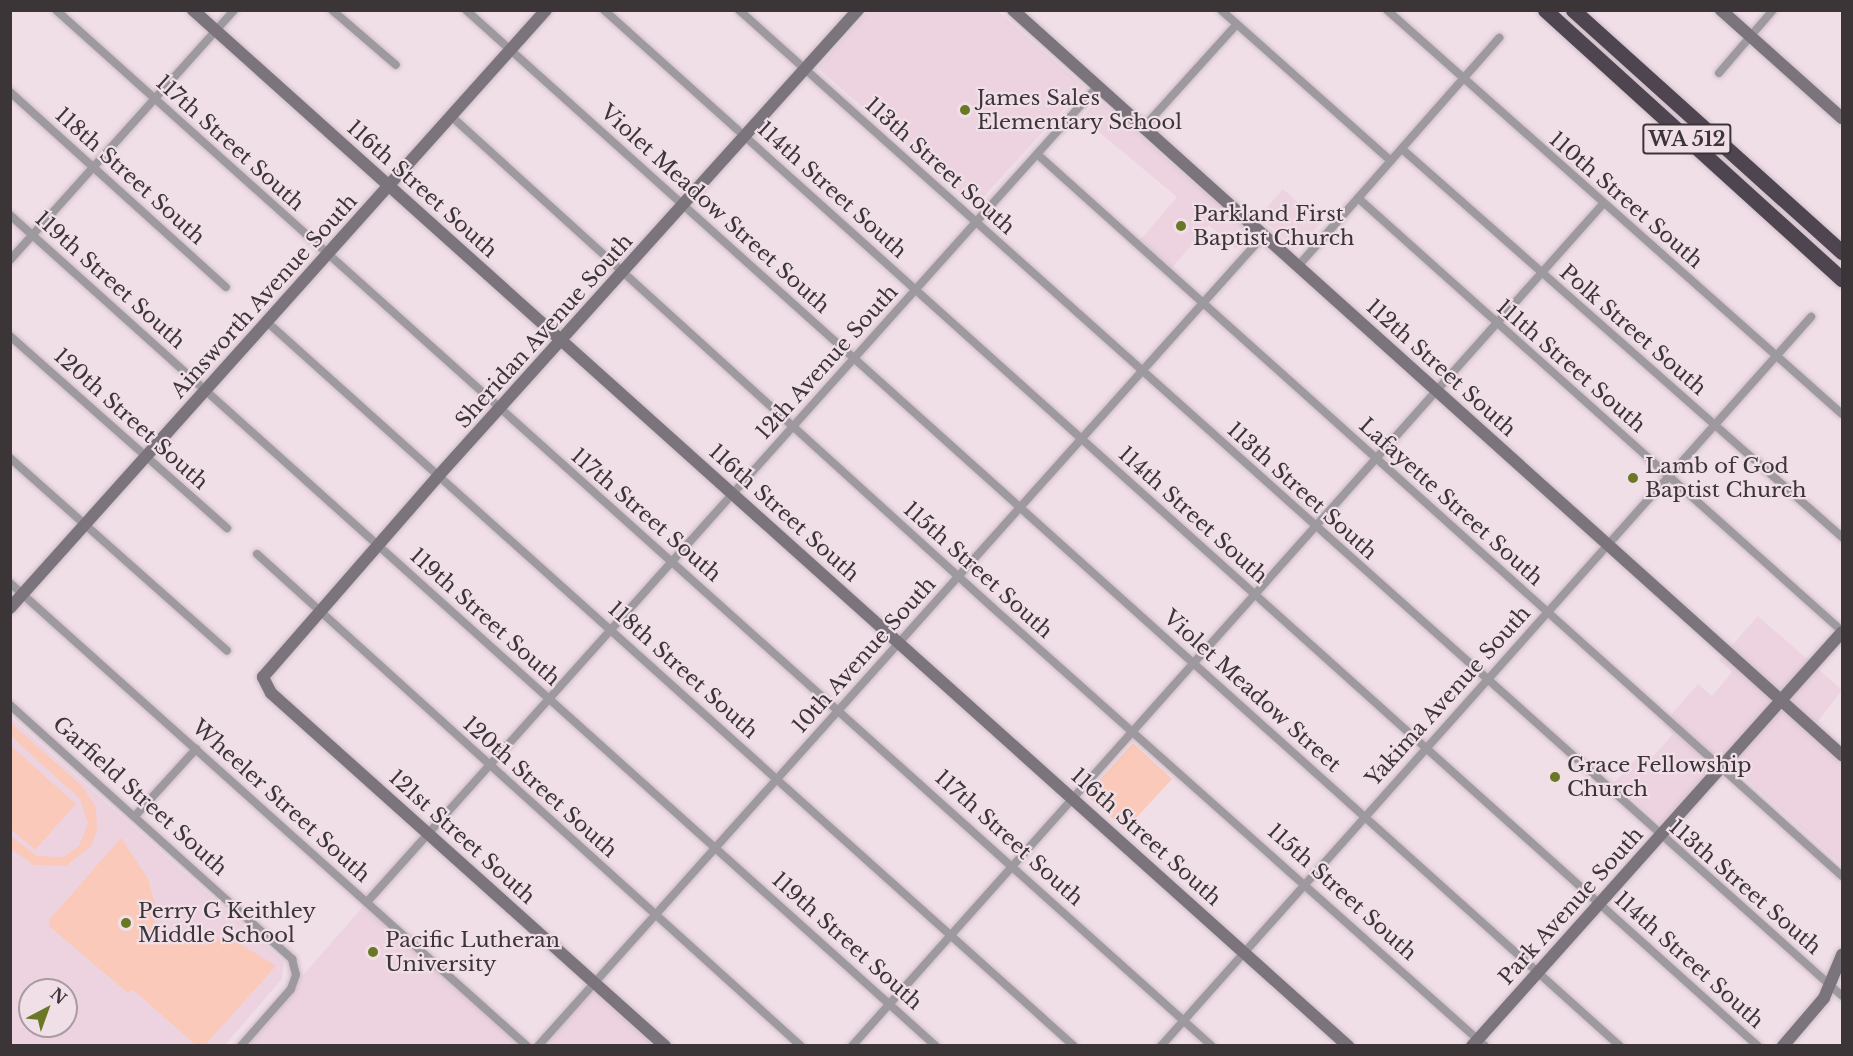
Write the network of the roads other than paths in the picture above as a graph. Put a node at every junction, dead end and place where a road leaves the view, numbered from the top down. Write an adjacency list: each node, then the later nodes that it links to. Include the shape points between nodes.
1 (56, 10): 28 (street, 117th Street South)
2 (193, 10): 18 (street, 116th Street South)
3 (234, 10): 18 (street)
4 (332, 10): 22 (street)
5 (466, 10): 21 (street, Violet Meadow Street South)
6 (546, 10): 21 (street, Ainsworth Avenue South)
7 (604, 10): 32 (street, 114th Street South)
8 (739, 10): 23 (street, 113th Street South)
9 (858, 10): 23 (street, Sheridan Avenue South)
10 (1013, 10): 26 (street, 112th Street South)
11 (1221, 10): 17 (street)
12 (1387, 10): 25 (street, 110th Street South)
13 (1545, 10): 51 (highway, WA 512)
14 (1573, 10): 45 (highway, WA 512)
15 (1721, 10): 19 (street)
16 (1773, 10): 19 (street)
17 (1237, 24): 31 (street); 35 (street)
18 (216, 31): 28 (street); 37 (street, 116th Street South)
19 (1751, 36): 24 (street); 30 (street)
20 (1499, 38): 25 (street)
21 (511, 50): 29 (street, Ainsworth Avenue South); 40 (street, Violet Meadow Street South)
22 (396, 65)
23 (805, 69): 32 (street, Sheridan Avenue South); 42 (street, 113th Street South)
24 (1719, 73)
25 (1462, 80): 33 (street); 39 (street, 110th Street South)
26 (1097, 87): 31 (street, 112th Street South); 34 (street, 12th Avenue South)
27 (10, 92): 36 (street, 118th Street South)
28 (155, 99): 36 (street); 46 (street, 117th Street South)
29 (451, 116): 37 (street, Ainsworth Avenue South); 49 (street, 115th Street South)
30 (1842, 117)
31 (1143, 128): 44 (street, 112th Street South)
32 (745, 136): 40 (street, Sheridan Avenue South); 53 (street, 114th Street South)
33 (1402, 148): 35 (street); 50 (street, Polk Street South)
34 (1037, 154): 42 (street, 12th Avenue South); 54 (street, Lafayette Street South)
35 (1391, 161): 38 (street)
36 (94, 167): 43 (street); 52 (street, 118th Street South)
37 (389, 186): 46 (street, Ainsworth Avenue South); 59 (street, 116th Street South)
38 (1358, 198): 48 (street); 57 (street, 111th Street South)
39 (1603, 204): 50 (street); 60 (street, 110th Street South)
40 (683, 205): 49 (street, Sheridan Avenue South); 61 (street, Violet Meadow Street South)
41 (10, 215): 43 (street, 119th Street South)
42 (976, 222): 53 (street, 12th Avenue South); 62 (street, 113th Street South)
43 (33, 235): 47 (street); 63 (street, 119th Street South)
44 (1264, 235): 48 (street, 112th Street South); 54 (street, 10th Avenue South)
45 (1842, 252)
46 (327, 255): 56 (street, Ainsworth Avenue South); 65 (street, 117th Street South)
47 (10, 260)
48 (1299, 265): 64 (street, 112th Street South)
49 (622, 273): 59 (street, Sheridan Avenue South); 68 (street, 115th Street South)
50 (1541, 275): 57 (street); 67 (street, Polk Street South)
51 (1842, 279)
52 (226, 287)
53 (916, 290): 61 (street, 12th Avenue South); 69 (street, 114th Street South)
54 (1202, 304): 62 (street, 10th Avenue South); 72 (street, Lafayette Street South)
55 (1811, 317): 60 (street, Yakima Avenue South)
56 (267, 322): 63 (street, Ainsworth Avenue South); 73 (street, 118th Street South)
57 (1497, 325): 64 (street); 74 (street, 111th Street South)
58 (10, 336): 70 (street, 120th Street South)
59 (562, 341): 65 (street, Sheridan Avenue South); 75 (street, 116th Street South)
60 (1776, 356): 66 (street, 110th Street South); 67 (street, Yakima Avenue South)
61 (854, 359): 68 (street, 12th Avenue South); 76 (street, Violet Meadow Street South)
62 (1141, 372): 69 (street, 10th Avenue South); 78 (street, 113th Street South)
63 (206, 390): 70 (street, Ainsworth Avenue South); 81 (street, 119th Street South)
64 (1437, 391): 72 (street); 82 (street, 112th Street South)
65 (500, 410): 73 (street, Sheridan Avenue South); 84 (street, 117th Street South)
66 (1842, 414)
67 (1716, 424): 74 (street, Yakima Avenue South); 80 (street, Polk Street South)
68 (793, 427): 75 (street, 12th Avenue South); 85 (street, 115th Street South)
69 (1082, 439): 76 (street, 10th Avenue South); 88 (street, 114th Street South)
70 (147, 456): 77 (street, Ainsworth Avenue South); 79 (street, 120th Street South)
71 (10, 459): 77 (street)
72 (1376, 459): 78 (street); 91 (street, Lafayette Street South)
73 (440, 474): 81 (street, Sheridan Avenue South); 92 (street, 118th Street South)
74 (1669, 476): 82 (street, Yakima Avenue South); 93 (street, 111th Street South)
75 (733, 494): 84 (street, 12th Avenue South); 94 (street, 116th Street South)
76 (1020, 508): 85 (street, 10th Avenue South); 96 (street, Violet Meadow Street)
77 (85, 525): 87 (street, Ainsworth Avenue South); 95 (street)
78 (1316, 526): 88 (street); 98 (street, 113th Street South)
79 (227, 528)
80 (1842, 537)
81 (378, 545): 90 (street, Sheridan Avenue South); 99 (street, 119th Street South)
82 (1607, 545): 91 (street, Yakima Avenue South); 100 (street, 112th Street South)
83 (257, 554): 90 (street, 120th Street South)
84 (672, 561): 92 (street, 12th Avenue South); 102 (street, 117th Street South)
85 (958, 576): 94 (street, 10th Avenue South); 103 (street, 115th Street South)
86 (10, 583): 87 (street, Wheeler Street South)
87 (23, 594): 89 (street, Ainsworth Avenue South); 105 (street, Wheeler Street South)
88 (1255, 595): 96 (street); 104 (street, 114th Street South)
89 (10, 608)
90 (320, 610): 97 (street, Sheridan Avenue South); 107 (street, 120th Street South)
91 (1547, 612): 98 (street, Yakima Avenue South); 108 (street, Lafayette Street South)
92 (611, 630): 99 (street, 12th Avenue South); 109 (street, 118th Street South)
93 (1842, 631): 100 (street, Park Avenue South)
94 (899, 643): 102 (street, 10th Avenue South); 110 (street, 116th Street South)
95 (227, 651)
96 (1194, 663): 103 (street); 112 (street, Violet Meadow Street)
97 (263, 680): 113 (street, 121st Street South, via 275,697)
98 (1486, 681): 104 (street, Yakima Avenue South); 114 (street, 113th Street South)
99 (550, 699): 107 (street, 12th Avenue South); 115 (street, 119th Street South)
100 (1781, 700): 106 (street, 112th Street South); 108 (street, Park Avenue South)
101 (10, 705): 111 (street, Garfield Street South)
102 (839, 710): 109 (street, 10th Avenue South); 116 (street, 117th Street South)
103 (1134, 731): 110 (street); 118 (street, 115th Street South)
104 (1426, 748): 112 (street, Yakima Avenue South); 120 (street, 114th Street South)
105 (196, 749): 111 (street); 119 (street, Wheeler Street South)
106 (1842, 755)
107 (489, 766): 113 (street, 12th Avenue South); 121 (street, 120th Street South)
108 (1721, 767): 114 (street, Park Avenue South); 117 (street, Lafayette Street South)
109 (777, 779): 115 (street, 10th Avenue South); 122 (street, 118th Street South)
110 (1073, 798): 116 (street); 123 (street, 116th Street South)
111 (135, 816): 132 (street, Garfield Street South, via 284,949 296,966 291,989)
112 (1365, 817): 118 (street, Yakima Avenue South); 125 (street, Violet Meadow Street)
113 (429, 834): 119 (street, 12th Avenue South); 126 (street, 121st Street South)
114 (1660, 836): 120 (street, Park Avenue South); 127 (street, 113th Street South)
115 (716, 848): 121 (street, 10th Avenue South); 129 (street, 119th Street South)
116 (1012, 866): 122 (street); 130 (street, 117th Street South)
117 (1842, 876)
118 (1306, 883): 123 (street, Yakima Avenue South); 131 (street, 115th Street South)
119 (368, 902): 133 (street, Wheeler Street South)
120 (1598, 904): 125 (street, Park Avenue South); 144 (street, 114th Street South)
121 (656, 914): 126 (street, 10th Avenue South); 136 (street, 120th Street South)
122 (951, 935): 129 (street); 139 (street, 118th Street South)
123 (1245, 952): 130 (street, Yakima Avenue South); 142 (street, 116th Street South)
124 (1842, 955): 127 (street)
125 (1538, 972): 131 (street, Park Avenue South); 143 (street, Violet Meadow Street)
126 (594, 983): 134 (street, 10th Avenue South); 135 (street, 121st Street South)
127 (1831, 986): 128 (street, 113th Street South); 145 (street)
128 (1842, 996)
129 (889, 1003): 137 (street); 138 (street, 119th Street South)
130 (1184, 1020): 140 (street, Yakima Avenue South); 141 (street, 117th Street South)
131 (1478, 1043)
132 (240, 1046)
133 (527, 1046)
134 (538, 1046)
135 (664, 1046)
136 (801, 1046)
137 (852, 1046)
138 (936, 1046)
139 (1074, 1046)
140 (1161, 1046)
141 (1212, 1046)
142 (1348, 1046)
143 (1620, 1046)
144 (1758, 1046)
145 (1783, 1046)

